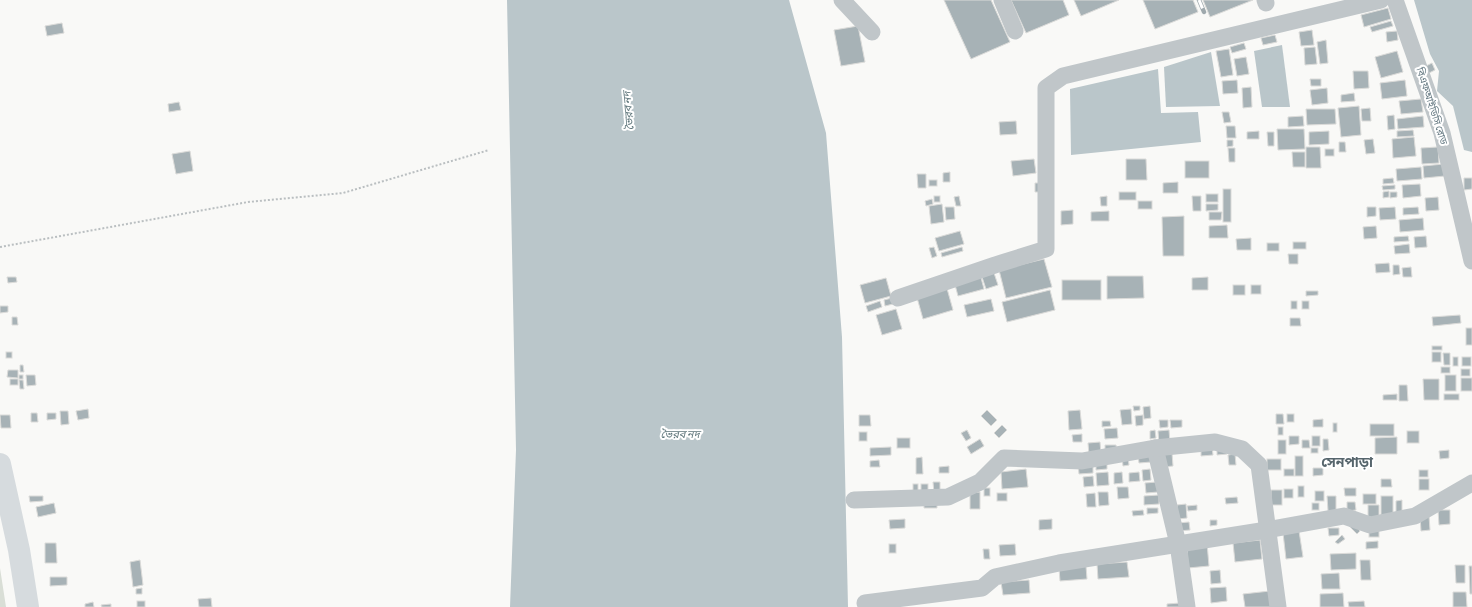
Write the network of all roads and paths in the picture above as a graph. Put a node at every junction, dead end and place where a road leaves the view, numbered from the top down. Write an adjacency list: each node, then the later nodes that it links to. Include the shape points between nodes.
1 (842, 0): 6 (street)
2 (1002, 0): 5 (street)
3 (1381, 0): 10 (street, via 1063,76 1046,88 1046,249)
4 (1395, 0): 9 (street, বিএফআইডিসি রোড, via 1442,133)
5 (1015, 31)
6 (872, 32)
7 (489, 150): 8 (path, via 343,193 248,202)
8 (0, 247)
9 (1471, 253)
10 (898, 298)
11 (1155, 448): 14 (street, via 1082,461 1004,458 980,482 948,497); 15 (street, via 1215,442 1242,449 1259,465); 16 (street)
12 (0, 464): 18 (main road, via 19,550)
13 (1472, 483): 15 (street, via 1415,516 1370,525 1344,516)
14 (854, 500)
15 (1267, 530): 16 (street); 20 (street)
16 (1178, 544): 17 (street, via 1059,563 995,577 982,588); 19 (street)
17 (865, 603)
18 (28, 607)
19 (1187, 607)
20 (1278, 607)

